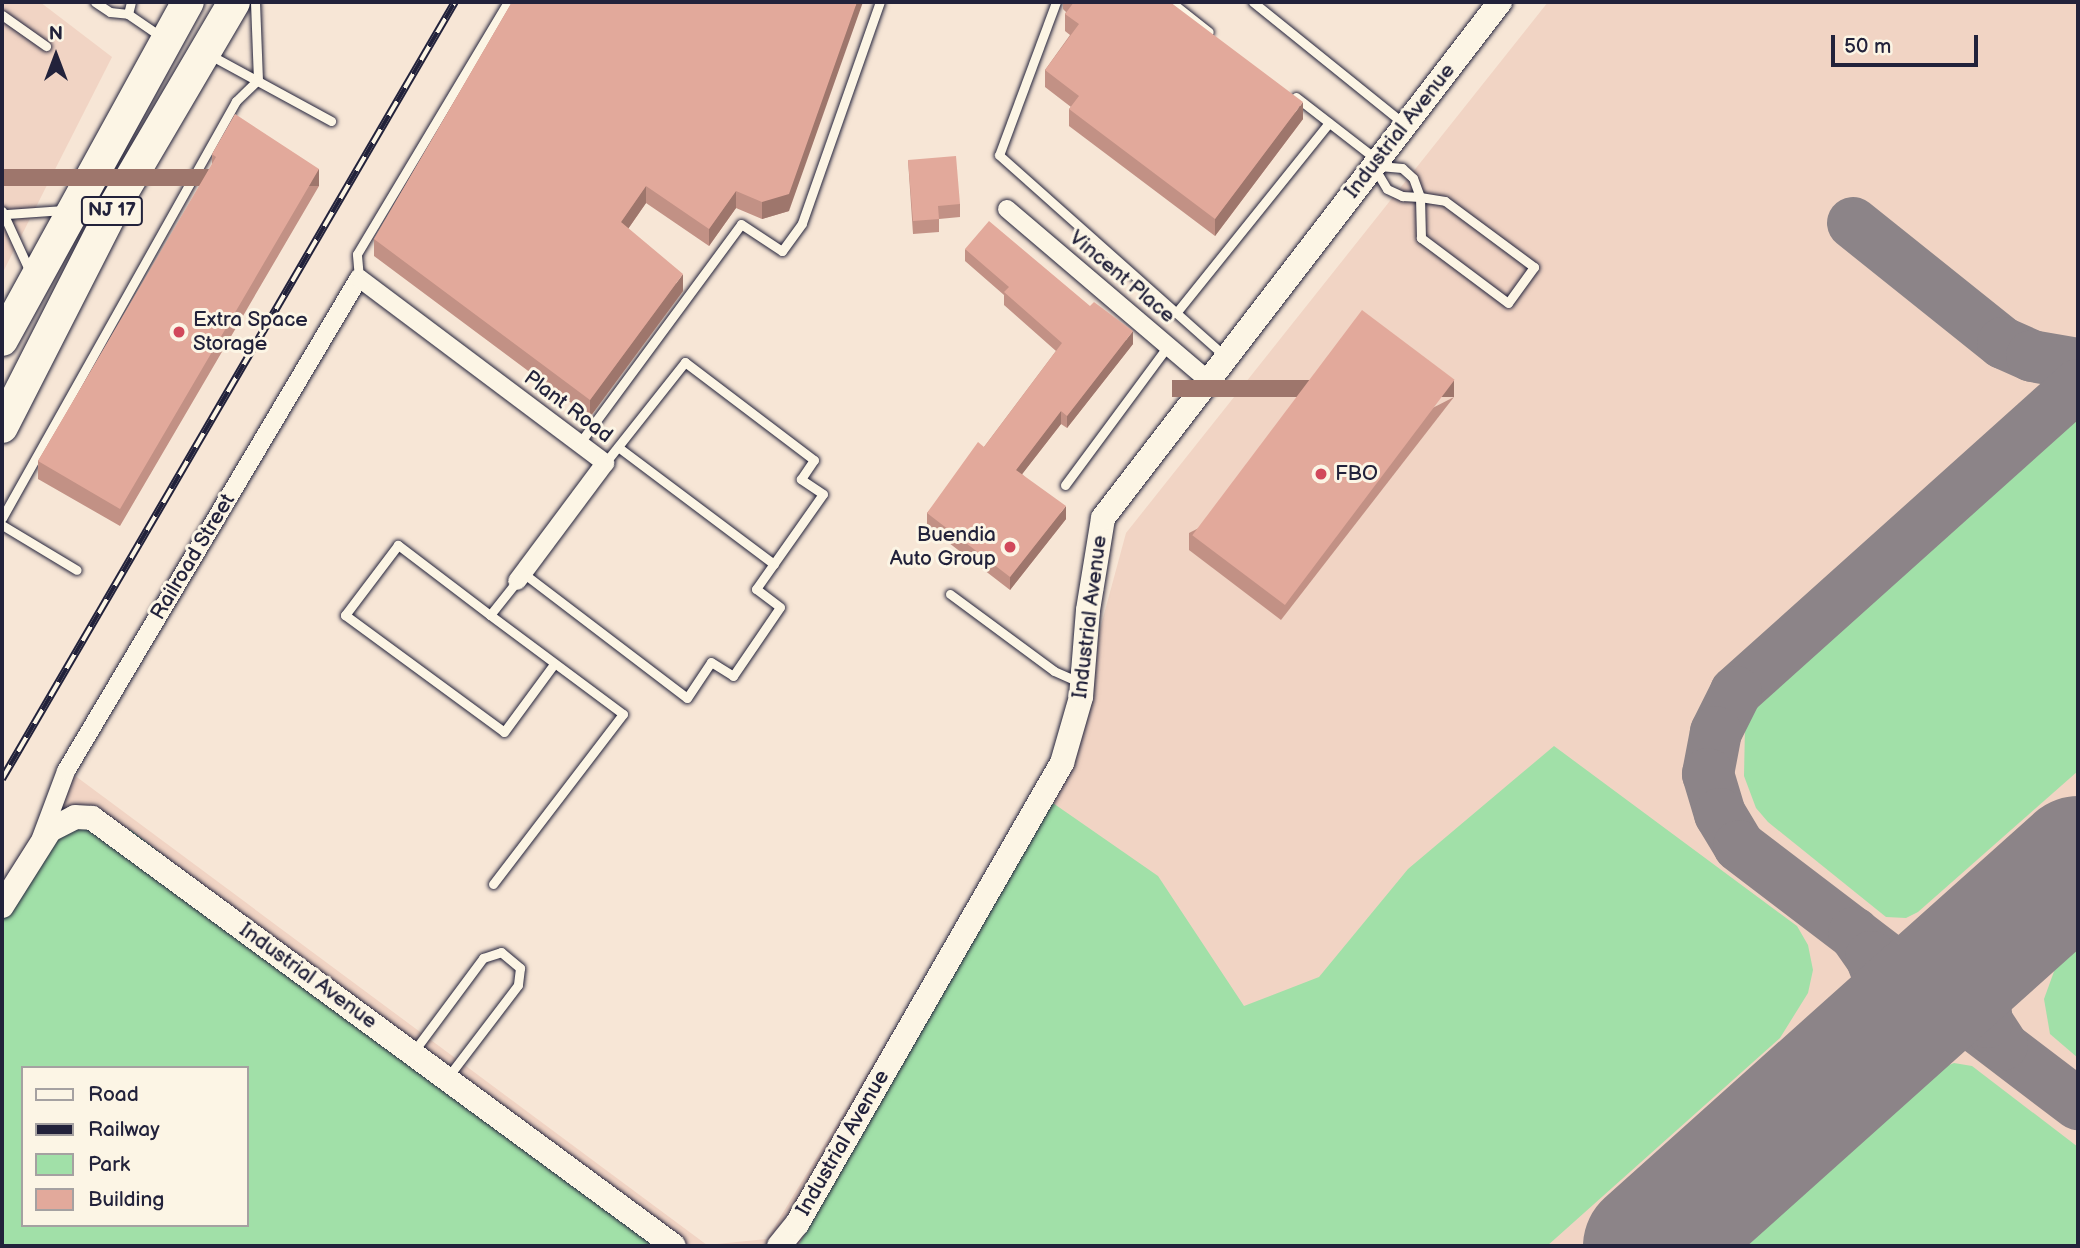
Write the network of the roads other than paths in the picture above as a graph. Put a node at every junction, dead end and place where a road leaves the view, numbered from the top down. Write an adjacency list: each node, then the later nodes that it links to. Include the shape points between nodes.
1 (95, 2): 12 (lane, via 110,12)
2 (131, 2): 12 (lane)
3 (188, 2): 14 (highway, NJ 17)
4 (233, 2): 17 (highway, NJ 17)
5 (255, 2): 18 (lane)
6 (508, 2): 28 (lane, via 356,254)
7 (880, 2): 36 (lane, via 803,223 782,251 741,224)
8 (1056, 2): 30 (lane, via 999,155)
9 (1171, 2): 15 (lane)
10 (1253, 2): 22 (lane)
11 (1500, 2): 22 (street, Industrial Avenue)
12 (128, 14): 14 (lane)
13 (2, 15): 16 (lane)
14 (166, 40): 26 (highway, NJ 17)
15 (1223, 42)
16 (46, 46)
17 (204, 52): 18 (lane); 35 (highway, NJ 17, via 115,205)
18 (258, 80): 20 (lane); 40 (lane, via 236,101)
19 (1287, 91): 21 (lane)
20 (331, 121)
21 (1329, 123): 23 (lane); 30 (lane)
22 (1405, 125): 23 (street, Industrial Avenue)
23 (1376, 163): 24 (lane, via 1402,168 1413,177); 24 (lane, via 1387,189); 33 (street, Industrial Avenue)
24 (1420, 197): 24 (lane, via 1421,238 1508,303 1535,267 1445,201)
25 (1007, 209): 32 (street, Vincent Place)
26 (72, 210): 27 (lane); 29 (highway, NJ 17)
27 (4, 213): 29 (lane)
28 (359, 278): 36 (street, Plant Road); 49 (street, Railroad Street, via 66,771)
29 (34, 281): 31 (highway, NJ 17)
30 (1176, 313): 33 (lane)
31 (2, 340)
32 (1168, 346): 34 (street, Vincent Place); 39 (lane)
33 (1226, 357): 34 (street, Industrial Avenue)
34 (1208, 380): 48 (street, Industrial Avenue, via 1103,518)
35 (2, 427)
36 (579, 444): 38 (street, Plant Road)
37 (618, 447): 38 (lane); 42 (lane); 42 (lane, via 685,362 814,460 801,479 823,494)
38 (605, 463): 44 (street, Plant Road)
39 (1065, 485)
40 (2, 518)
41 (2, 524): 43 (lane)
42 (774, 564): 44 (lane, via 756,589 780,607 733,676 711,662 687,698)
43 (77, 570)
44 (520, 577): 46 (lane)
45 (950, 594): 48 (lane, via 1054,671)
46 (490, 615): 47 (lane); 47 (lane, via 398,545 345,615 504,732)
47 (554, 664): 50 (lane, via 623,714)
48 (1082, 683): 55 (street, Industrial Avenue, via 1072,738 1049,789 797,1224)
49 (39, 842): 51 (street, Railroad Street); 52 (street, Industrial Avenue, via 50,830 75,817 92,818)
50 (493, 884)
51 (2, 906)
52 (412, 1053): 53 (street, Industrial Avenue); 53 (lane, via 483,958 501,951 520,968 522,976)
53 (447, 1079): 54 (street, Industrial Avenue)
54 (674, 1246)
55 (779, 1246)

